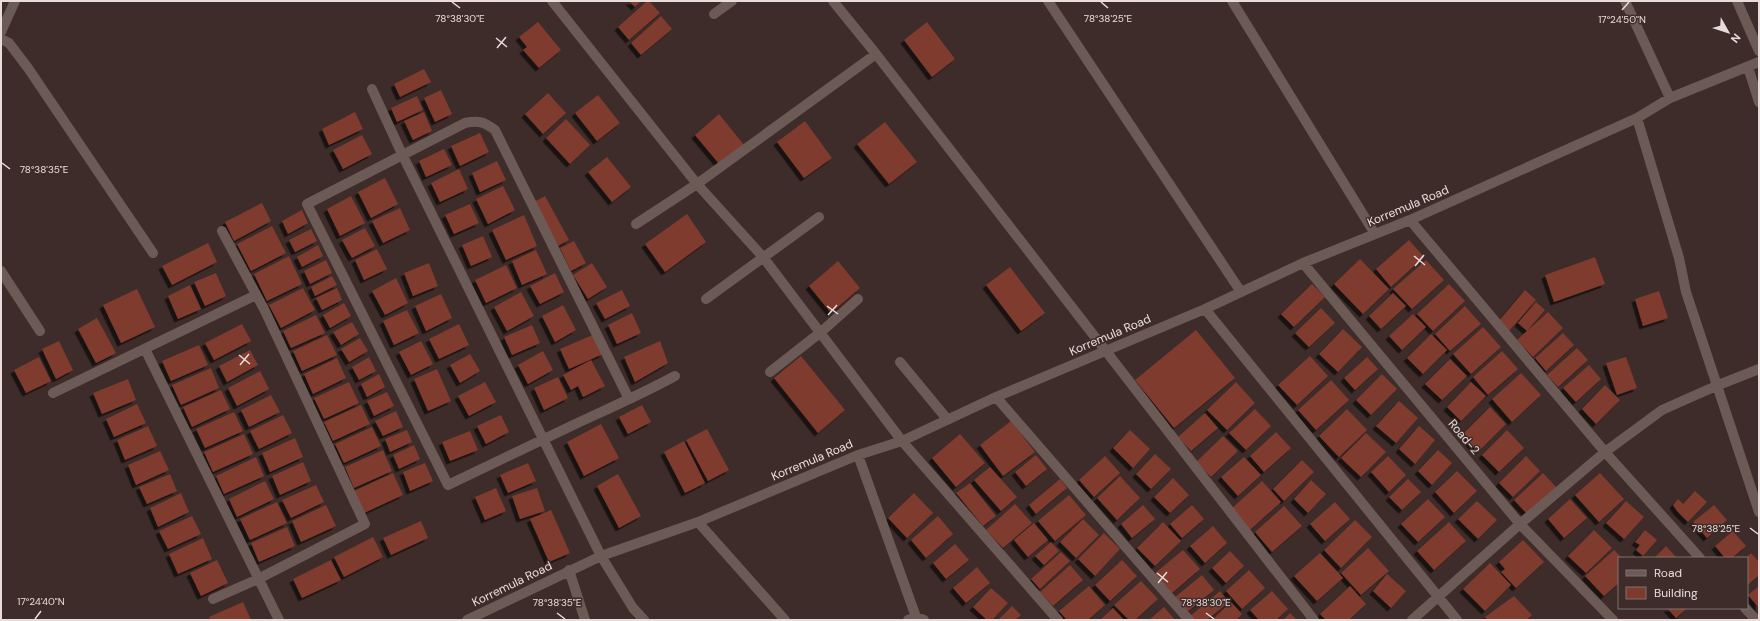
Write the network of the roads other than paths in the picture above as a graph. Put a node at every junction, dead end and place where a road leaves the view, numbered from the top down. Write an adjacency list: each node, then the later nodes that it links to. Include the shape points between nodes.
1 (15, 1): 10 (street)
2 (552, 1): 21 (street)
3 (732, 1): 9 (street)
4 (833, 1): 13 (street)
5 (1048, 1): 31 (street)
6 (1232, 1): 26 (street)
7 (1625, 1): 17 (street)
8 (1737, 1): 12 (street)
9 (714, 14)
10 (1, 32)
11 (1, 39): 27 (street, via 9,43 28,68)
12 (1759, 51)
13 (876, 54): 21 (street); 39 (street)
14 (1759, 62): 15 (street, Korremula Road)
15 (1748, 67): 17 (street, Korremula Road); 18 (street)
16 (372, 89): 20 (street)
17 (1670, 98): 19 (street, Korremula Road)
18 (1759, 102)
19 (1637, 118): 23 (street, Korremula Road); 44 (street, via 1686,292)
20 (402, 154): 47 (street, via 465,123 477,120 495,130); 49 (street); 49 (street, via 307,204 448,485)
21 (697, 184): 24 (street); 28 (street)
22 (819, 217): 28 (street)
23 (1410, 220): 26 (street, Korremula Road); 51 (street)
24 (636, 224)
25 (222, 231): 32 (street)
26 (1375, 234): 29 (street, Korremula Road)
27 (153, 253)
28 (763, 257): 34 (street); 37 (street)
29 (1303, 263): 31 (street, Korremula Road); 55 (street, Road-2)
30 (1, 271): 36 (street)
31 (1241, 292): 35 (street, Korremula Road)
32 (256, 295): 38 (street); 59 (street, via 365,524)
33 (858, 299): 37 (street)
34 (706, 300)
35 (1205, 309): 39 (street, Korremula Road); 60 (street)
36 (40, 331)
37 (821, 332): 42 (street); 50 (street)
38 (146, 349): 45 (street); 59 (street)
39 (1105, 351): 46 (street, Korremula Road); 71 (street)
40 (900, 362): 48 (street)
41 (1759, 369): 44 (street)
42 (770, 372)
43 (675, 376): 47 (street)
44 (1716, 386): 51 (street, via 1662,410); 53 (street)
45 (53, 393)
46 (996, 397): 48 (street, Korremula Road); 70 (street)
47 (629, 399): 49 (street)
48 (947, 419): 50 (street, Korremula Road)
49 (544, 439): 56 (street)
50 (902, 441): 52 (street, Korremula Road); 69 (street)
51 (1605, 452): 55 (street); 57 (street)
52 (858, 455): 54 (street, Korremula Road); 63 (street)
53 (1759, 512)
54 (698, 522): 56 (street, Korremula Road); 68 (street)
55 (1520, 524): 60 (street); 74 (street, Road-2)
56 (601, 556): 58 (street, Korremula Road); 67 (street, via 633,608)
57 (1699, 557)
58 (569, 570): 65 (street, Korremula Road); 66 (street)
59 (258, 579): 61 (street); 64 (street)
60 (1437, 597): 72 (street); 73 (street)
61 (213, 599)
62 (1746, 609): 75 (street)
63 (916, 619)
64 (279, 620)
65 (467, 620)
66 (585, 620)
67 (644, 620)
68 (785, 620)
69 (1058, 620)
70 (1189, 620)
71 (1314, 620)
72 (1412, 620)
73 (1457, 620)
74 (1613, 620)
75 (1756, 620)

